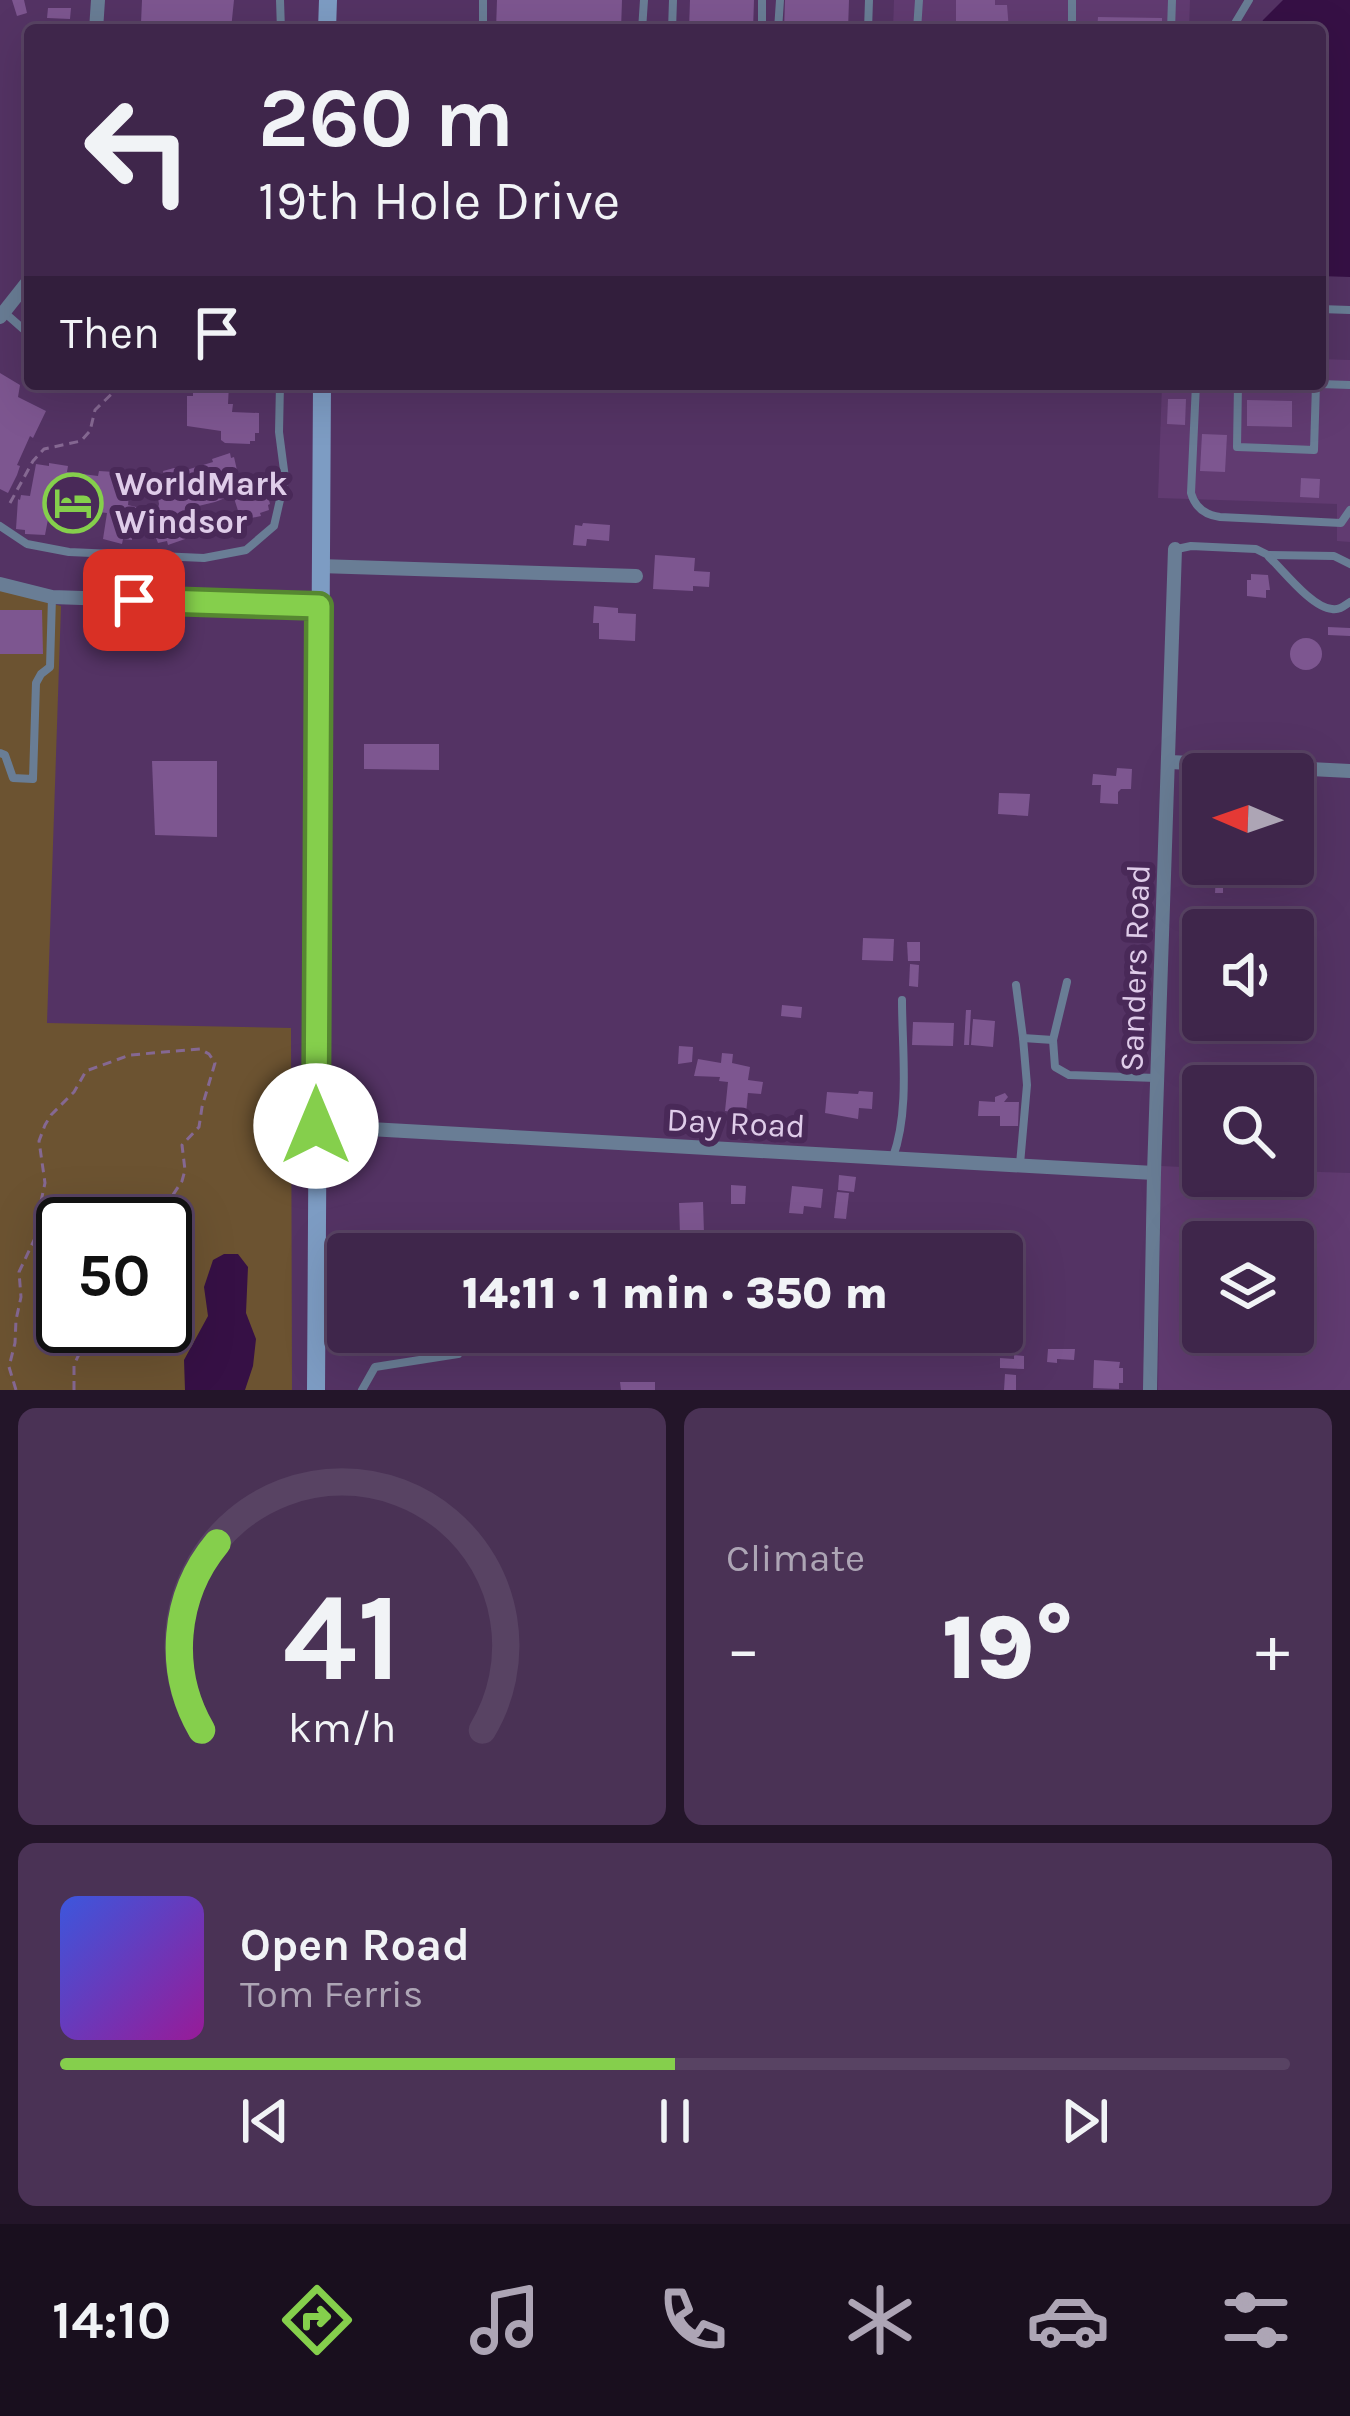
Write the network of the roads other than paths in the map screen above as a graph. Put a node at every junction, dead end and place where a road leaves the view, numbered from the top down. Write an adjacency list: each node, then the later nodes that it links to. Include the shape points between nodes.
1 (24, 286): 2 (street)
2 (2, 314)
3 (280, 390): 9 (lane, via 285,478 274,526 247,550 204,558 68,552 27,544)
4 (322, 390): 13 (main road)
5 (1196, 390): 8 (lane, via 1191,493 1202,511 1341,523)
6 (1238, 390): 7 (lane, via 1237,447 1314,451)
7 (1318, 390)
8 (1350, 510)
9 (0, 526)
10 (1175, 549): 11 (lane, via 1256,549); 20 (street, Sanders Road)
11 (1268, 556): 12 (lane, via 1334,556); 17 (lane, via 1314,602 1332,610)
12 (1350, 564)
13 (320, 566): 14 (street); 18 (main road)
14 (636, 575)
15 (0, 584): 16 (street)
16 (52, 597): 18 (street); 19 (lane, via 50,667 36,683 33,778 14,778)
17 (1350, 602)
18 (319, 606): 28 (main road)
19 (0, 753)
20 (1170, 761): 21 (street); 27 (street, Sanders Road)
21 (1350, 771)
22 (1067, 982): 26 (lane)
23 (1016, 985): 25 (lane)
24 (902, 1000): 29 (lane, via 903,1103)
25 (1023, 1038): 26 (lane); 30 (lane)
26 (1053, 1040): 27 (lane, via 1055,1067 1069,1075)
27 (1157, 1078): 31 (street, Sanders Road)
28 (316, 1126): 29 (street, Day Road); 33 (main road)
29 (893, 1158): 30 (street, Day Road)
30 (1020, 1165): 31 (street, Day Road)
31 (1154, 1173): 35 (street, Sanders Road)
32 (458, 1354): 34 (lane, via 375,1367)
33 (316, 1390)
34 (362, 1390)
35 (1150, 1390)

